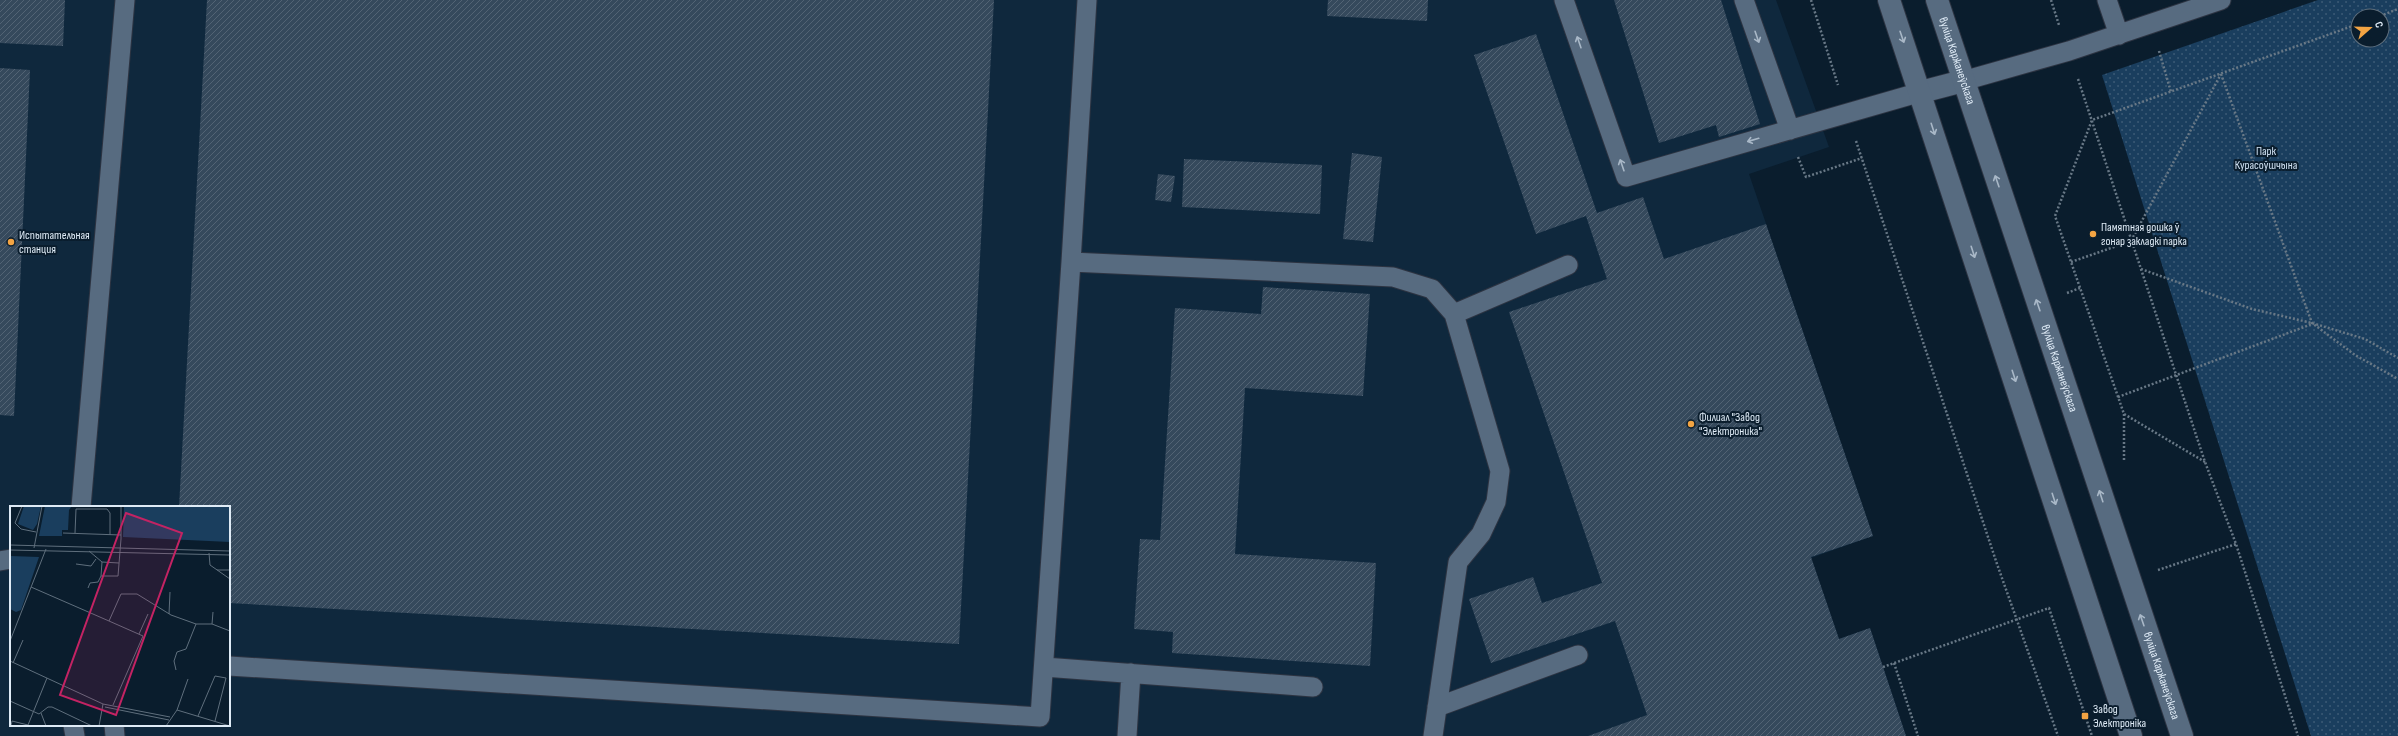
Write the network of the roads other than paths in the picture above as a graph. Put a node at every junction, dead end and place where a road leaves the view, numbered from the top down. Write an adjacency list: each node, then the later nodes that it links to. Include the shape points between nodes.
1 (125, 0): 16 (lane)
2 (1087, 0): 13 (lane)
3 (1564, 0): 12 (lane, one-way to 3, via 1626,177)
4 (1744, 0): 12 (lane, one-way to 12)
5 (1889, 0): 11 (main road, one-way to 11)
6 (1937, 0): 10 (main road, вуліца Каржанеўскага)
7 (2107, 0): 9 (lane)
8 (2221, 0): 9 (lane)
9 (2119, 35): 10 (lane)
10 (1963, 81): 11 (main road); 32 (main road, вуліца Каржанеўскага, one-way to 10)
11 (1921, 92): 12 (lane, via 1847,111); 31 (main road, one-way to 31)
12 (1790, 130)
13 (1071, 262): 15 (lane, via 1393,277 1432,289); 21 (lane)
14 (1568, 265): 15 (lane)
15 (1454, 314): 24 (lane, via 1500,471 1496,502 1481,534 1458,562)
16 (81, 506)
17 (10, 559): 18 (lane)
18 (0, 560)
19 (1578, 655): 24 (lane)
20 (230, 666): 21 (lane, via 1040,716)
21 (1044, 667): 22 (lane)
22 (1130, 673): 23 (lane); 29 (lane)
23 (1313, 687)
24 (1437, 707): 30 (lane)
25 (73, 726): 27 (lane)
26 (114, 726): 28 (lane)
27 (74, 736)
28 (115, 736)
29 (1127, 736)
30 (1433, 736)
31 (2131, 736)
32 (2182, 736)

